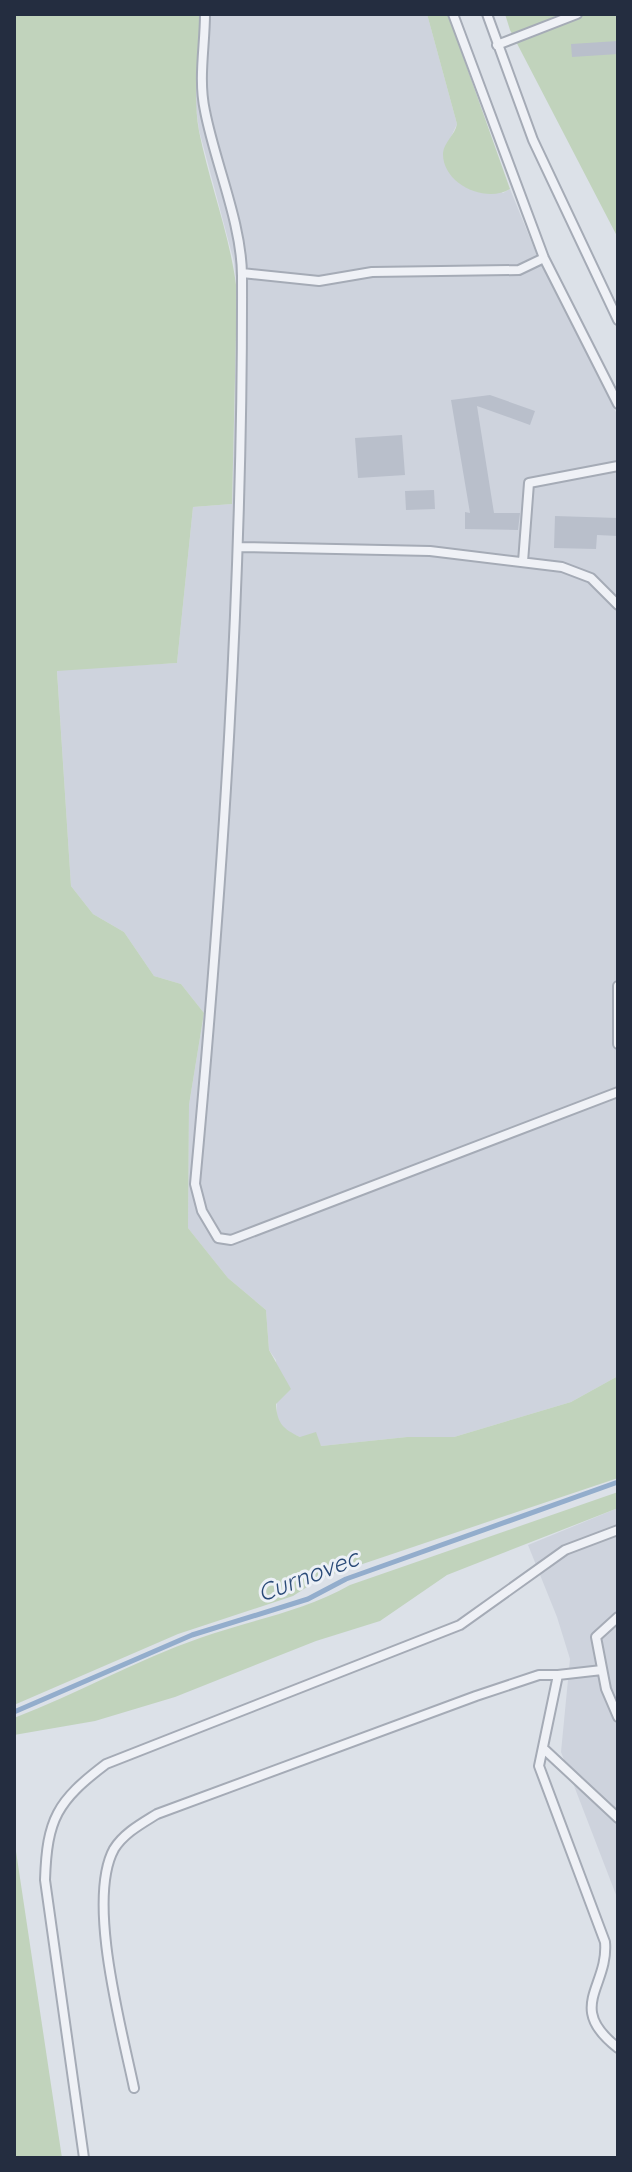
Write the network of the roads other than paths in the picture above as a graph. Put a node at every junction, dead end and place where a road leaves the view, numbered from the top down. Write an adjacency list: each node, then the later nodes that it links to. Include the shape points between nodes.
1 (205, 14): 7 (lane, via 204,109)
2 (453, 14): 6 (lane)
3 (487, 14): 5 (lane)
4 (577, 14): 5 (lane)
5 (497, 45): 8 (lane, via 533,140)
6 (544, 258): 7 (lane, via 519,270 372,272 319,281); 9 (lane)
7 (242, 273): 11 (lane)
8 (618, 320)
9 (618, 404)
10 (618, 466): 12 (lane, via 529,483)
11 (239, 547): 12 (lane, via 430,551); 16 (lane, via 195,1184 202,1211 218,1238 231,1240)
12 (523, 562): 13 (lane, via 562,567 591,578)
13 (618, 605)
14 (618, 986): 15 (lane)
15 (618, 1044)
16 (618, 1092)
17 (618, 1530): 26 (lane, via 565,1550 460,1625 106,1764 72,1790 46,1837 45,1880)
18 (618, 1617): 19 (lane, via 596,1637)
19 (602, 1670): 20 (lane); 21 (lane)
20 (558, 1675): 22 (lane); 25 (lane, via 539,1675 476,1696 157,1814 126,1834 110,1858 103,1886 113,1986)
21 (618, 1717)
22 (545, 1750): 23 (lane); 24 (lane, via 539,1766 605,1942 604,1964 592,1991 593,2017)
23 (618, 1818)
24 (618, 2048)
25 (134, 2088)
26 (84, 2158)

